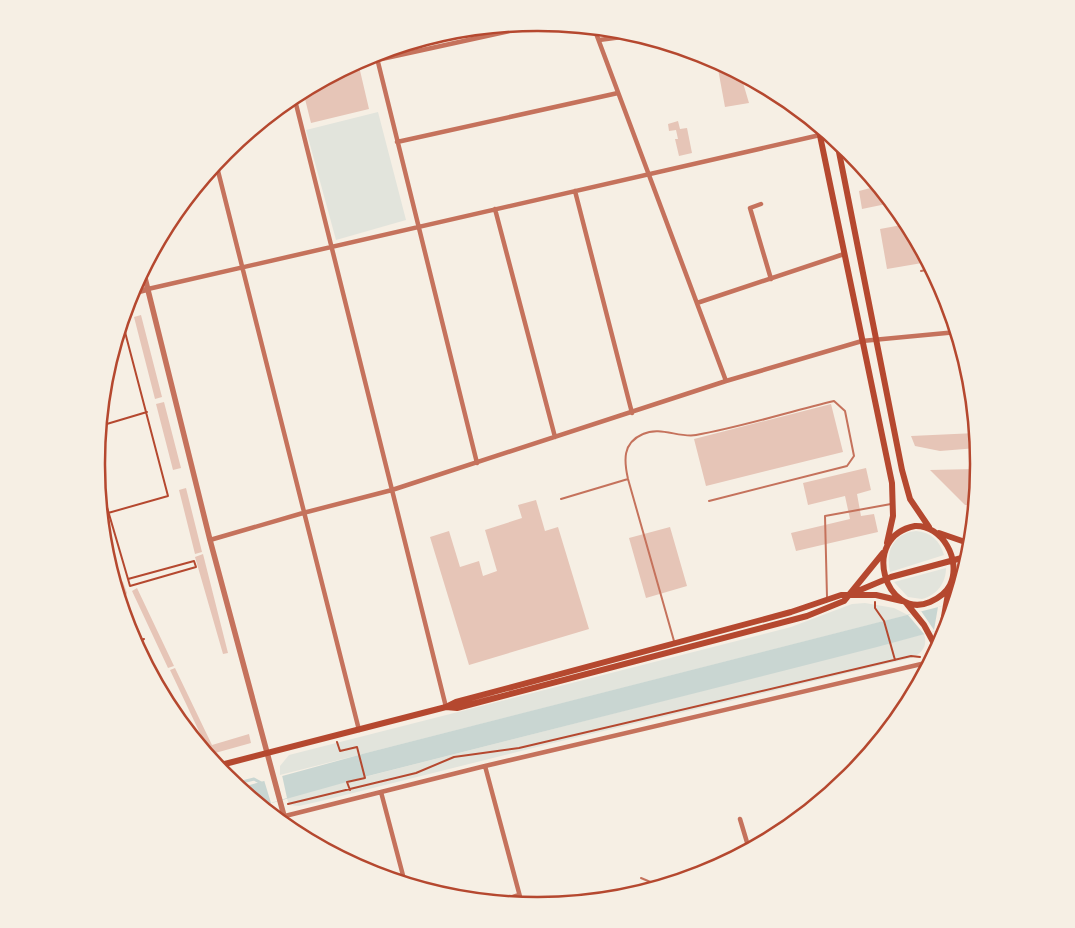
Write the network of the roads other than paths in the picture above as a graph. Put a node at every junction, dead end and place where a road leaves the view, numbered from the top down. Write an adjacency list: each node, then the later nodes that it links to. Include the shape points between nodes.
1 (501, 33): 5 (street)
2 (597, 36): 4 (street)
3 (612, 38): 4 (street)
4 (599, 40): 7 (street)
5 (390, 57)
6 (377, 62): 11 (street)
7 (618, 92): 11 (street); 14 (street)
8 (296, 105): 19 (street)
9 (819, 135): 14 (street)
10 (820, 137): 20 (main road)
11 (397, 142): 18 (street)
12 (839, 154): 30 (main road)
13 (218, 172): 21 (street)
14 (649, 175): 15 (street); 28 (street)
15 (575, 191): 17 (street); 33 (street)
16 (761, 204): 24 (street, via 750,208)
17 (496, 208): 18 (street); 34 (street)
18 (419, 228): 19 (street); 35 (street)
19 (331, 248): 21 (street); 37 (street)
20 (844, 254): 24 (street); 31 (main road)
21 (242, 267): 26 (street); 41 (street)
22 (924, 270): 23 (lane)
23 (921, 271)
24 (771, 279): 28 (street)
25 (146, 280): 26 (street)
26 (148, 289): 27 (street); 44 (street)
27 (141, 291)
28 (697, 303): 32 (street)
29 (950, 333): 30 (street)
30 (876, 338): 31 (street); 42 (main road, via 908,492 918,514)
31 (862, 341): 32 (street); 40 (main road)
32 (726, 381): 33 (street)
33 (632, 413): 34 (street)
34 (555, 437): 35 (street)
35 (478, 463): 37 (street)
36 (628, 479): 38 (lane); 39 (lane, via 624,459 627,447 643,434 654,431 694,436 834,401 845,411 854,456 847,466); 63 (lane)
37 (392, 490): 41 (street); 65 (street)
38 (561, 499)
39 (709, 500)
40 (894, 504): 46 (main road); 58 (lane, via 825,516)
41 (303, 513): 44 (street); 66 (street)
42 (929, 527): 43 (main road); 46 (main road, via 903,529)
43 (937, 532): 45 (main road); 49 (main road)
44 (210, 540): 67 (street)
45 (963, 541)
46 (887, 544): 47 (main road)
47 (883, 553): 50 (main road); 55 (main road)
48 (960, 558): 49 (main road)
49 (951, 560): 50 (main road); 51 (main road)
50 (886, 579): 55 (main road); 59 (main road)
51 (955, 580)
52 (952, 587): 56 (main road)
53 (952, 588): 54 (main road)
54 (948, 592): 56 (main road); 60 (main road)
55 (850, 594): 58 (main road); 59 (main road, via 876,595); 65 (main road, via 844,601 798,619 457,708)
56 (940, 597): 59 (main road, via 922,604)
57 (949, 598): 60 (main road)
58 (827, 600): 63 (main road)
59 (904, 602): 62 (main road)
60 (946, 603): 61 (main road)
61 (945, 608)
62 (933, 640)
63 (675, 644): 65 (main road)
64 (921, 664): 69 (street)
65 (446, 707): 66 (main road)
66 (359, 730): 67 (main road)
67 (266, 754): 68 (main road); 71 (street)
68 (225, 764)
69 (485, 766): 70 (street); 78 (street)
70 (381, 792): 72 (street); 75 (street)
71 (283, 814)
72 (287, 816)
73 (740, 819): 74 (street)
74 (747, 843)
75 (403, 875)
76 (641, 878): 77 (lane)
77 (650, 882)
78 (519, 896)

